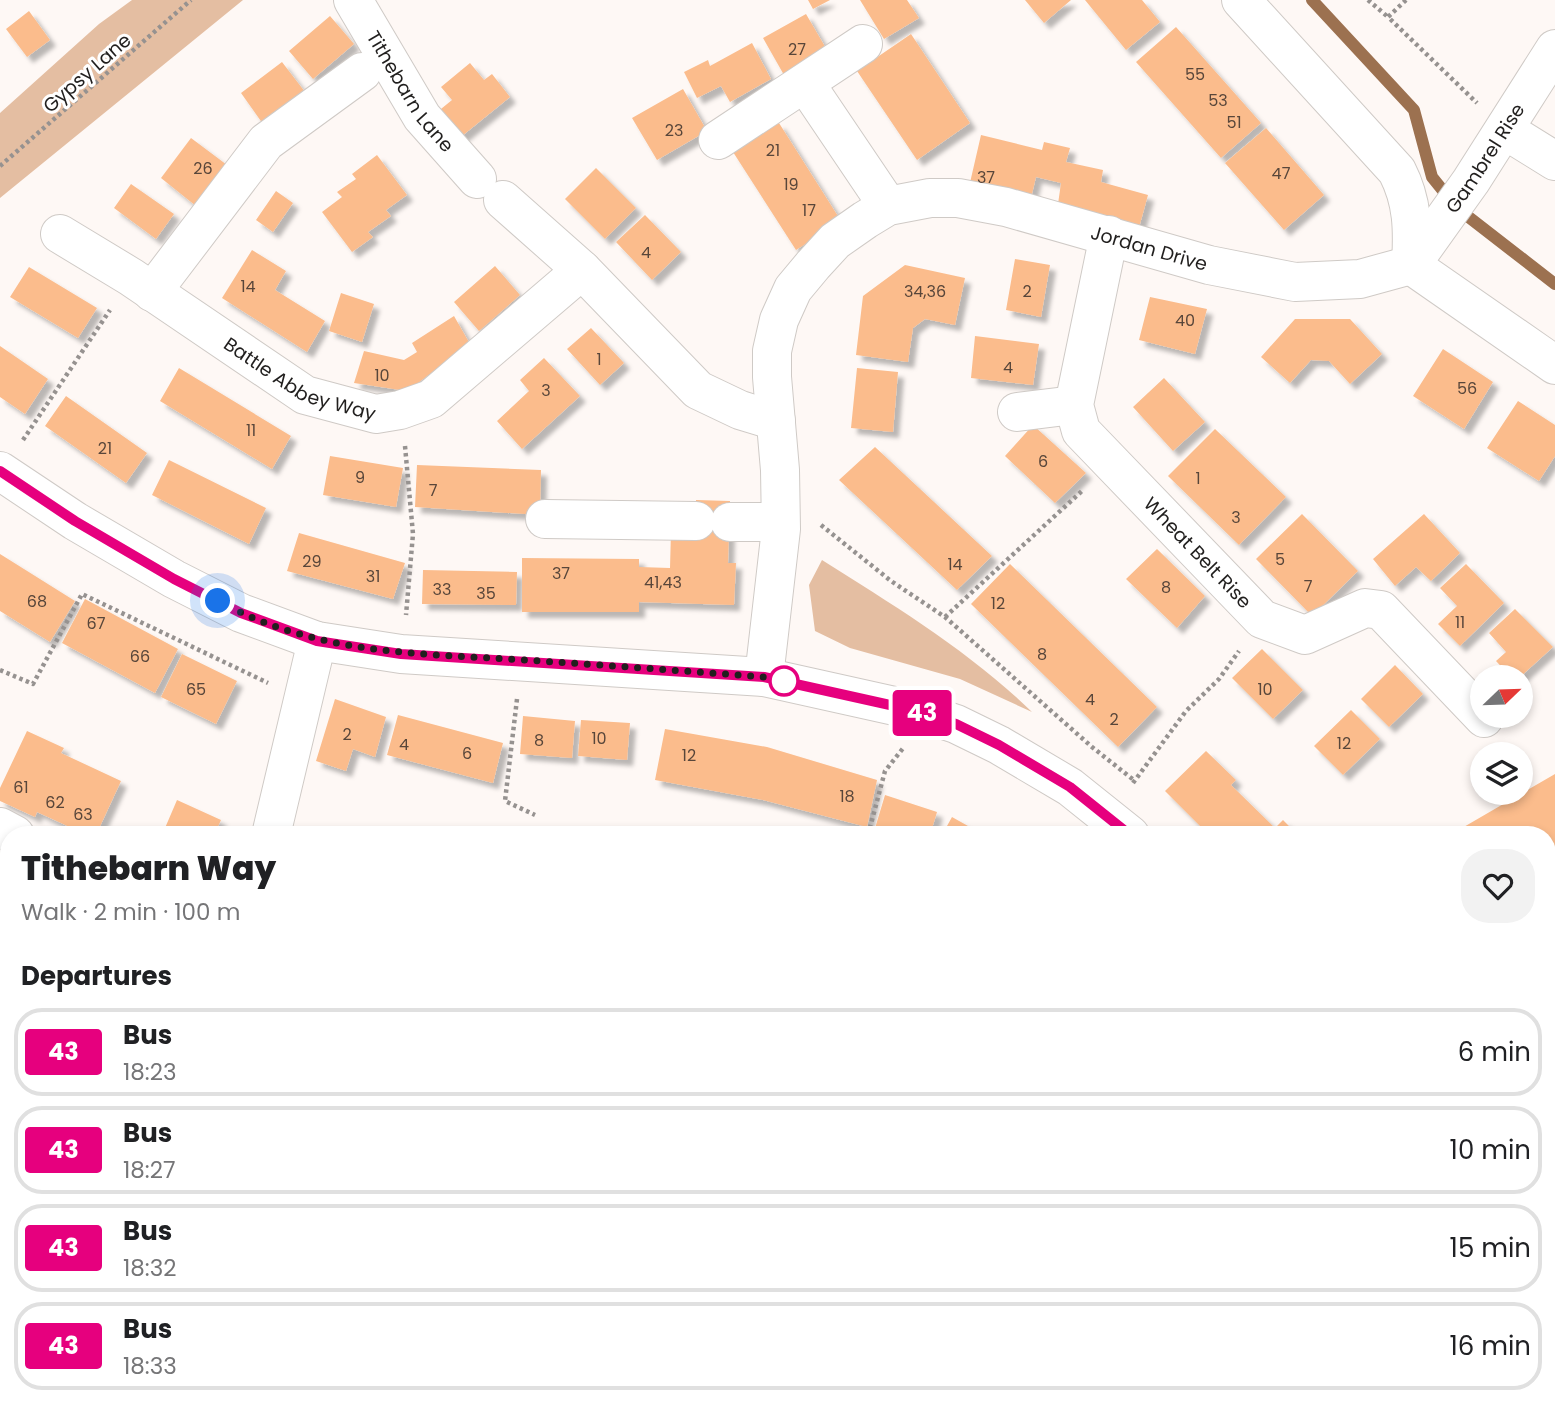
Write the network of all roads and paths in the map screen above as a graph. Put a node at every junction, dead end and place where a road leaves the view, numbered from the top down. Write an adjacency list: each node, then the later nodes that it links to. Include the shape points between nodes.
1 (191, 0): 14 (path, Gypsy Lane)
2 (354, 0): 19 (street, Tithebarn Lane, via 422,117 490,189)
3 (1241, 0): 18 (street, via 1397,171 1408,192 1412,215)
4 (1368, 0): 6 (path)
5 (1406, 0): 6 (path)
6 (1388, 17): 11 (path)
7 (863, 44): 10 (street)
8 (1555, 49): 11 (street, Gambrel Rise)
9 (362, 72): 20 (street, via 266,142)
10 (805, 83): 12 (street); 15 (street)
11 (1494, 120): 13 (street); 18 (street, Gambrel Rise, via 1471,181)
12 (718, 140)
13 (1555, 160)
14 (0, 166)
15 (888, 206): 17 (street, Jordan Drive, via 958,198); 25 (street, Jordan Drive, via 835,242 793,289 772,351)
16 (60, 234): 20 (street, Battle Abbey Way)
17 (1109, 235): 18 (street, Jordan Drive, via 1209,265 1295,282 1360,279); 23 (street)
18 (1411, 265): 22 (street)
19 (582, 270): 20 (street, Battle Abbey Way, via 431,399 376,414 305,395); 25 (street, via 698,390)
20 (152, 292)
21 (102, 323): 26 (path)
22 (1555, 365)
23 (1074, 405): 24 (street); 39 (street, Wheat Belt Rise, via 1081,430 1111,465 1262,619 1305,635 1356,611 1381,610)
24 (1017, 412)
25 (776, 421): 28 (street, Jordan Drive)
26 (10, 459): 32 (street, via 75,521 241,613)
27 (410, 481): 33 (path, via 413,534)
28 (780, 507): 30 (street, via 713,522); 31 (path); 36 (street, Jordan Drive)
29 (1060, 511): 31 (path)
30 (545, 519)
31 (945, 617): 41 (path)
32 (317, 641): 33 (street); 38 (street)
33 (401, 654): 34 (street)
34 (522, 660): 36 (street); 42 (path, via 505,801)
35 (0, 670): 38 (path, via 33,684 82,594)
36 (764, 677): 43 (street, via 956,724 1070,787)
37 (1219, 679): 41 (path, via 1186,711)
38 (301, 698): 44 (street)
39 (1470, 703)
40 (901, 753): 45 (path, via 885,771)
41 (1135, 781): 43 (path)
42 (535, 815)
43 (1116, 823)
44 (273, 826)
45 (870, 826)

